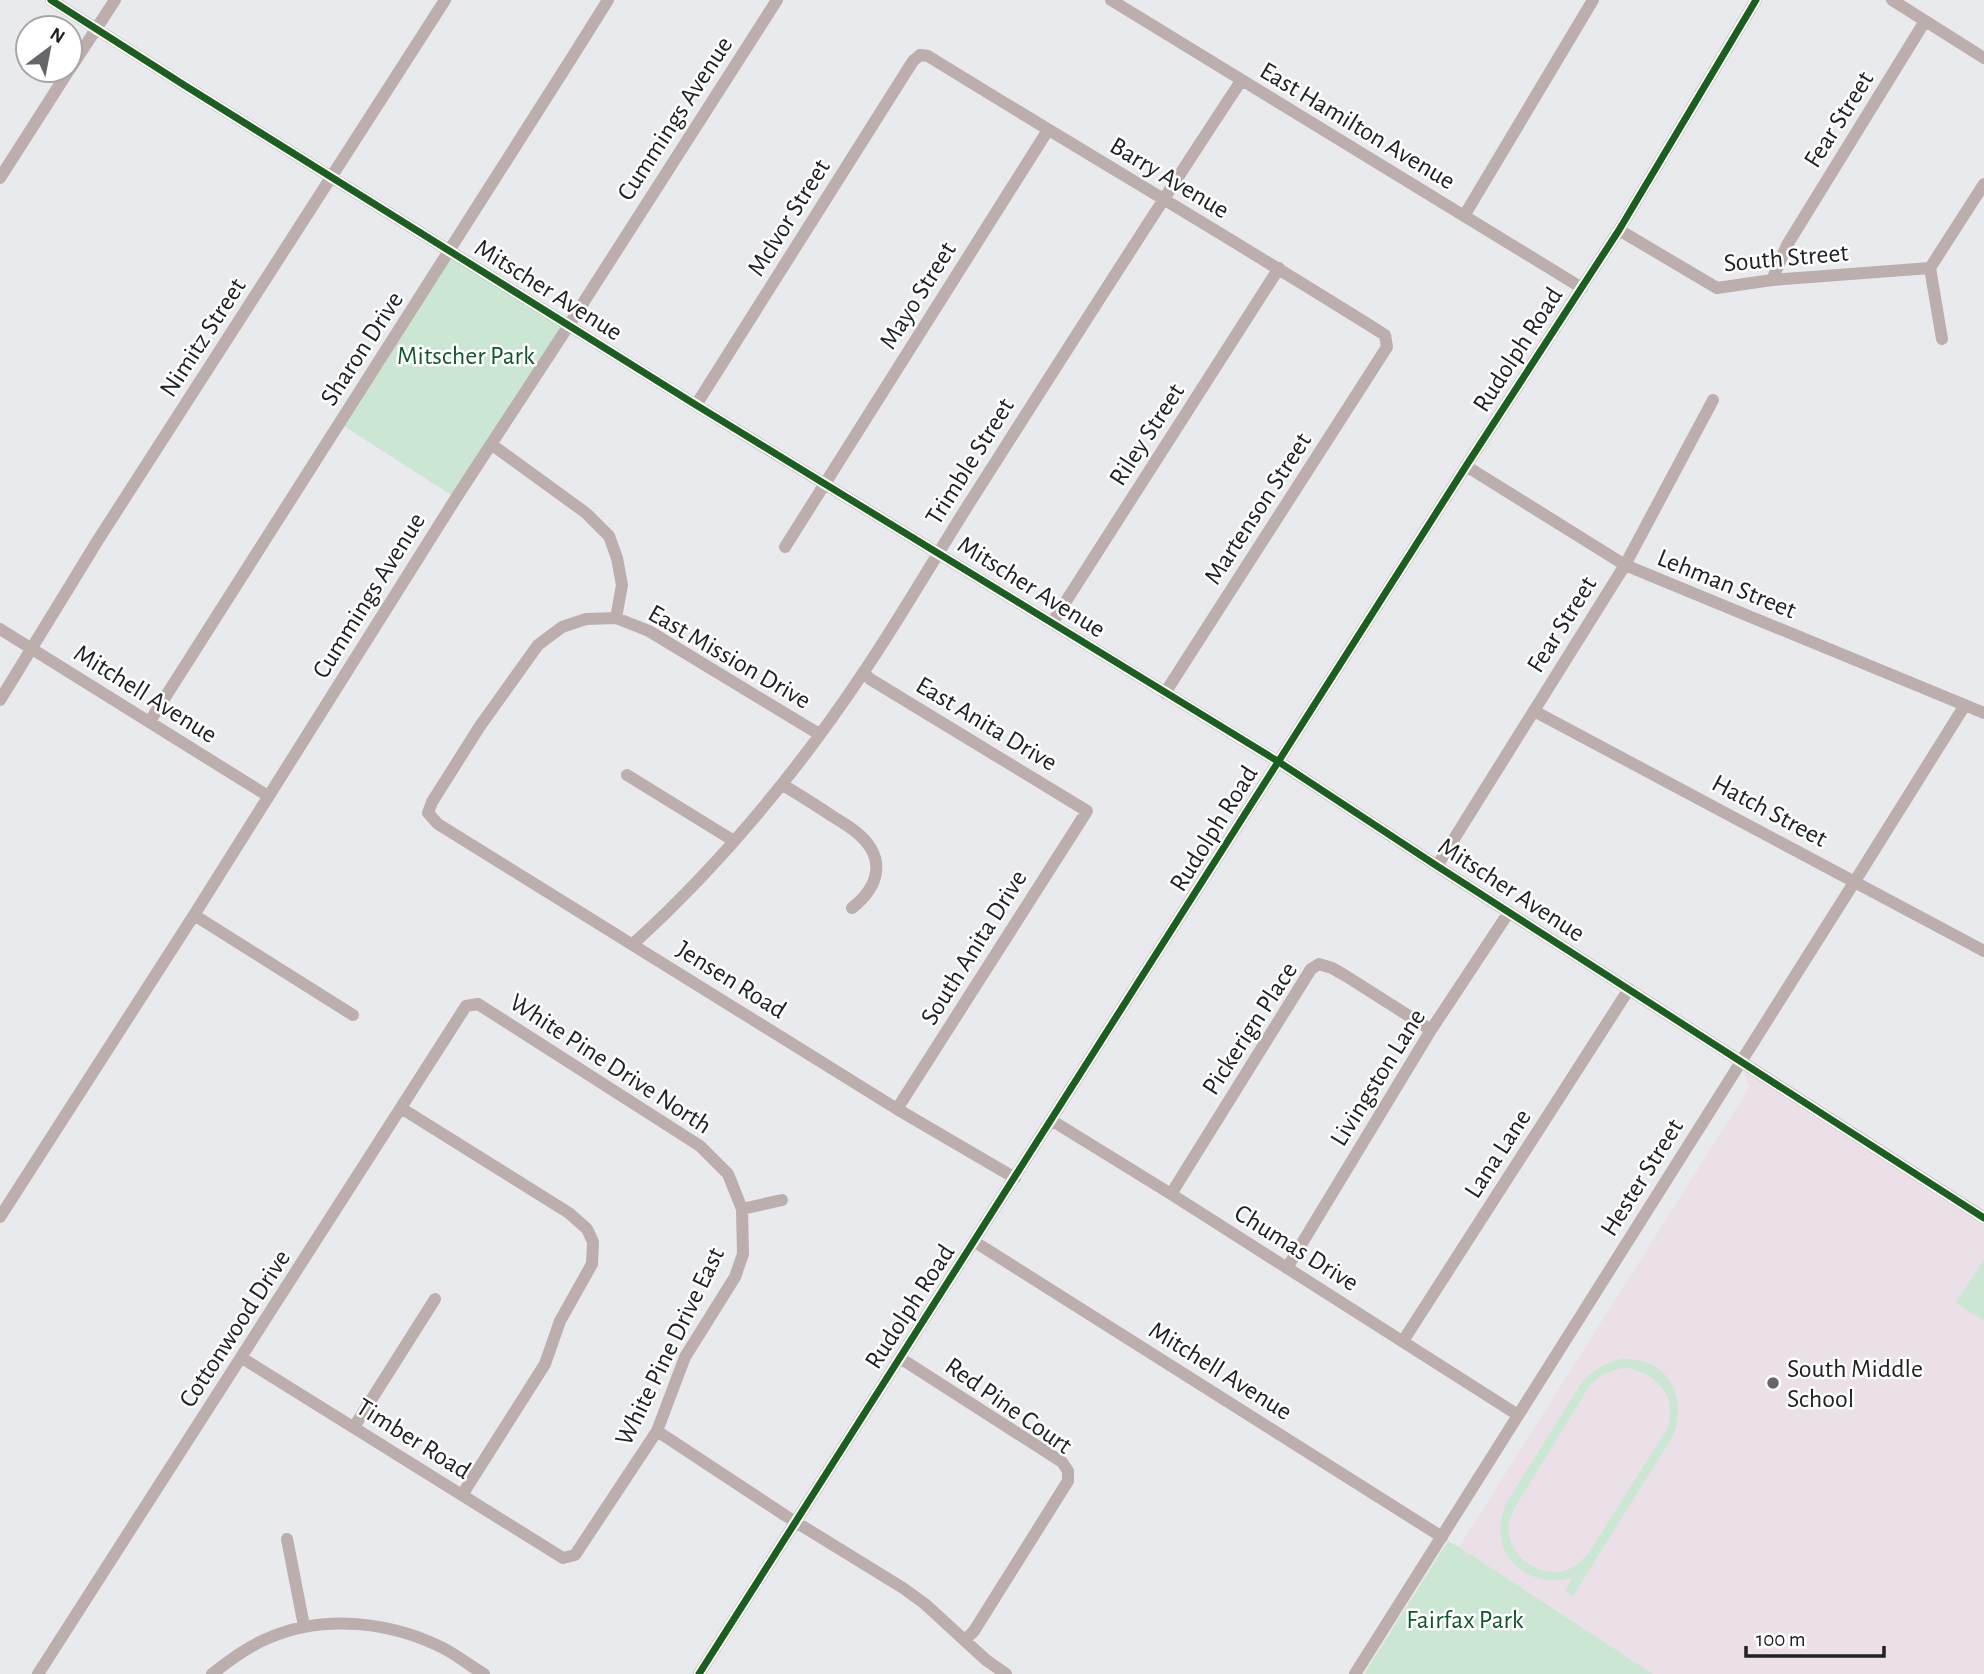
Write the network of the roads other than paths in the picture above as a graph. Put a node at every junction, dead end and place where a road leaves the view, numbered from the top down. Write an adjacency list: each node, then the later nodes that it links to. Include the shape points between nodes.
1 (51, 0): 11 (street, Mitscher Avenue)
2 (115, 0): 11 (street)
3 (445, 0): 19 (street, Nimitz Street)
4 (608, 0): 24 (street, Sharon Drive)
5 (777, 0): 29 (street, Cummings Avenue)
6 (1111, 0): 15 (street, East Hamilton Avenue)
7 (1593, 0): 22 (street)
8 (1756, 0): 23 (street, Rudolph Road)
9 (1892, 0): 10 (street)
10 (1925, 21): 14 (street); 27 (street, Fear Street, via 1787,245)
11 (96, 29): 12 (street); 19 (street, Mitscher Avenue)
12 (84, 47)
13 (920, 55): 17 (street, Barry Avenue, via 928,55); 33 (street, McIvor Street)
14 (1984, 58)
15 (1241, 81): 21 (street, Trimble Street); 22 (street, East Hamilton Avenue)
16 (60, 84): 18 (street)
17 (1048, 130): 21 (street, Barry Avenue); 36 (street, Mayo Street)
18 (0, 177)
19 (331, 177): 24 (street, Mitscher Avenue); 43 (street, Nimitz Street)
20 (1984, 184): 26 (street)
21 (1162, 200): 25 (street, Barry Avenue); 38 (street, Trimble Street)
22 (1464, 216): 28 (street, East Hamilton Avenue)
23 (1619, 230): 27 (street, South Street, via 1717,288); 28 (street, Rudolph Road)
24 (450, 252): 29 (street, Mitscher Avenue); 50 (street, Sharon Drive)
25 (1279, 268): 31 (street, Barry Avenue, via 1385,335); 41 (street, Riley Street)
26 (1930, 268): 27 (street, South Street); 30 (street)
27 (1772, 280)
28 (1582, 288): 35 (street, Rudolph Road)
29 (569, 325): 33 (street, Mitscher Avenue); 34 (street, Cummings Avenue)
30 (1942, 339)
31 (1387, 347): 45 (street, Martenson Street)
32 (1713, 400): 39 (street, Fear Street)
33 (695, 405): 36 (street, Mitscher Avenue)
34 (492, 444): 40 (street, via 586,513 609,536 622,586); 55 (street, Cummings Avenue)
35 (1466, 466): 39 (street, Lehman Street); 52 (street, Rudolph Road)
36 (824, 483): 37 (street, Mayo Street); 38 (street, Mitscher Avenue)
37 (785, 547)
38 (938, 552): 41 (street, Mitscher Avenue); 44 (street, Trimble Street)
39 (1625, 565): 47 (street, Lehman Street); 48 (street, Fear Street)
40 (616, 618): 51 (street, East Mission Drive, via 649,631); 63 (street, Jensen Road, via 586,619 562,628 538,645 480,726 428,813 438,824)
41 (1052, 623): 45 (street, Mitscher Avenue)
42 (0, 629): 43 (street, Mitchell Avenue)
43 (31, 649): 46 (street, Nimitz Street); 50 (street, Mitchell Avenue)
44 (863, 673): 51 (street, Trimble Street); 56 (street, East Anita Drive)
45 (1165, 693): 52 (street, Mitscher Avenue)
46 (0, 700)
47 (1965, 705): 49 (street, Lehman Street); 59 (street, Hester Street)
48 (1534, 711): 58 (street, Fear Street); 59 (street, Hatch Street)
49 (1984, 713)
50 (150, 721): 55 (street, Mitchell Avenue)
51 (819, 734): 54 (street, Trimble Street)
52 (1279, 762): 58 (street, Mitscher Avenue); 72 (street, Rudolph Road)
53 (627, 775): 57 (street)
54 (783, 785): 57 (street, Trimble Street); 60 (street, via 870,846 877,870 873,885)
55 (268, 796): 62 (street, Cummings Avenue)
56 (1087, 811): 71 (street, South Anita Drive)
57 (734, 841): 63 (street, Trimble Street)
58 (1437, 866): 61 (street, Mitscher Avenue)
59 (1856, 881): 64 (street, Hatch Street); 69 (street, Hester Street)
60 (852, 908)
61 (1509, 912): 65 (street, Mitscher Avenue); 68 (street, Livingston Lane)
62 (194, 915): 67 (street); 77 (street, Cummings Avenue)
63 (633, 944): 71 (street, Jensen Road)
64 (1984, 951)
65 (1629, 989): 69 (street, Mitscher Avenue); 82 (street, Lana Lane)
66 (466, 1006): 70 (street, Cottonwood Drive); 76 (street, White Pine Drive North, via 478,1004 700,1146 728,1174)
67 (353, 1015)
68 (1431, 1030): 74 (street, Pickerign Place, via 1319,964 1306,977); 80 (street, Livingston Lane)
69 (1740, 1063): 78 (street, Mitscher Avenue); 85 (street, Hester Street)
70 (401, 1108): 83 (street, Cottonwood Drive); 88 (street, via 569,1213 587,1228 593,1242 592,1264 560,1321 545,1364)
71 (897, 1109): 73 (street, Jensen Road)
72 (1051, 1120): 73 (street, Rudolph Road); 74 (street, Chumas Drive)
73 (1015, 1178): 79 (street, Rudolph Road)
74 (1171, 1194): 80 (street, Chumas Drive)
75 (782, 1200): 76 (street)
76 (741, 1209): 87 (street, White Pine Drive East, via 743,1254 735,1277 685,1357)
77 (0, 1217)
78 (1984, 1219)
79 (975, 1242): 84 (street, Rudolph Road); 90 (street, Mitchell Avenue)
80 (1287, 1268): 82 (street, Chumas Drive)
81 (435, 1299): 86 (street)
82 (1403, 1341): 85 (street, Chumas Drive)
83 (242, 1358): 86 (street, Timber Road); 95 (street, Cottonwood Drive)
84 (900, 1358): 89 (street, Rudolph Road); 94 (street, Red Pine Court, via 1062,1462 1068,1471 1068,1481)
85 (1518, 1415): 90 (street, Hester Street)
86 (354, 1427): 88 (street, Timber Road)
87 (657, 1431): 89 (street); 92 (street, White Pine Drive East, via 575,1555)
88 (462, 1495): 92 (street, Timber Road)
89 (796, 1522): 94 (street, via 903,1588); 98 (street, Rudolph Road)
90 (1443, 1537): 100 (street, Hester Street)
91 (287, 1539): 93 (street)
92 (563, 1558)
93 (304, 1626): 96 (street, via 270,1637); 97 (street, via 349,1623 398,1631 443,1648)
94 (965, 1640): 99 (street)
95 (38, 1674)
96 (212, 1674)
97 (484, 1674)
98 (699, 1674)
99 (1006, 1674)
100 (1355, 1674)

